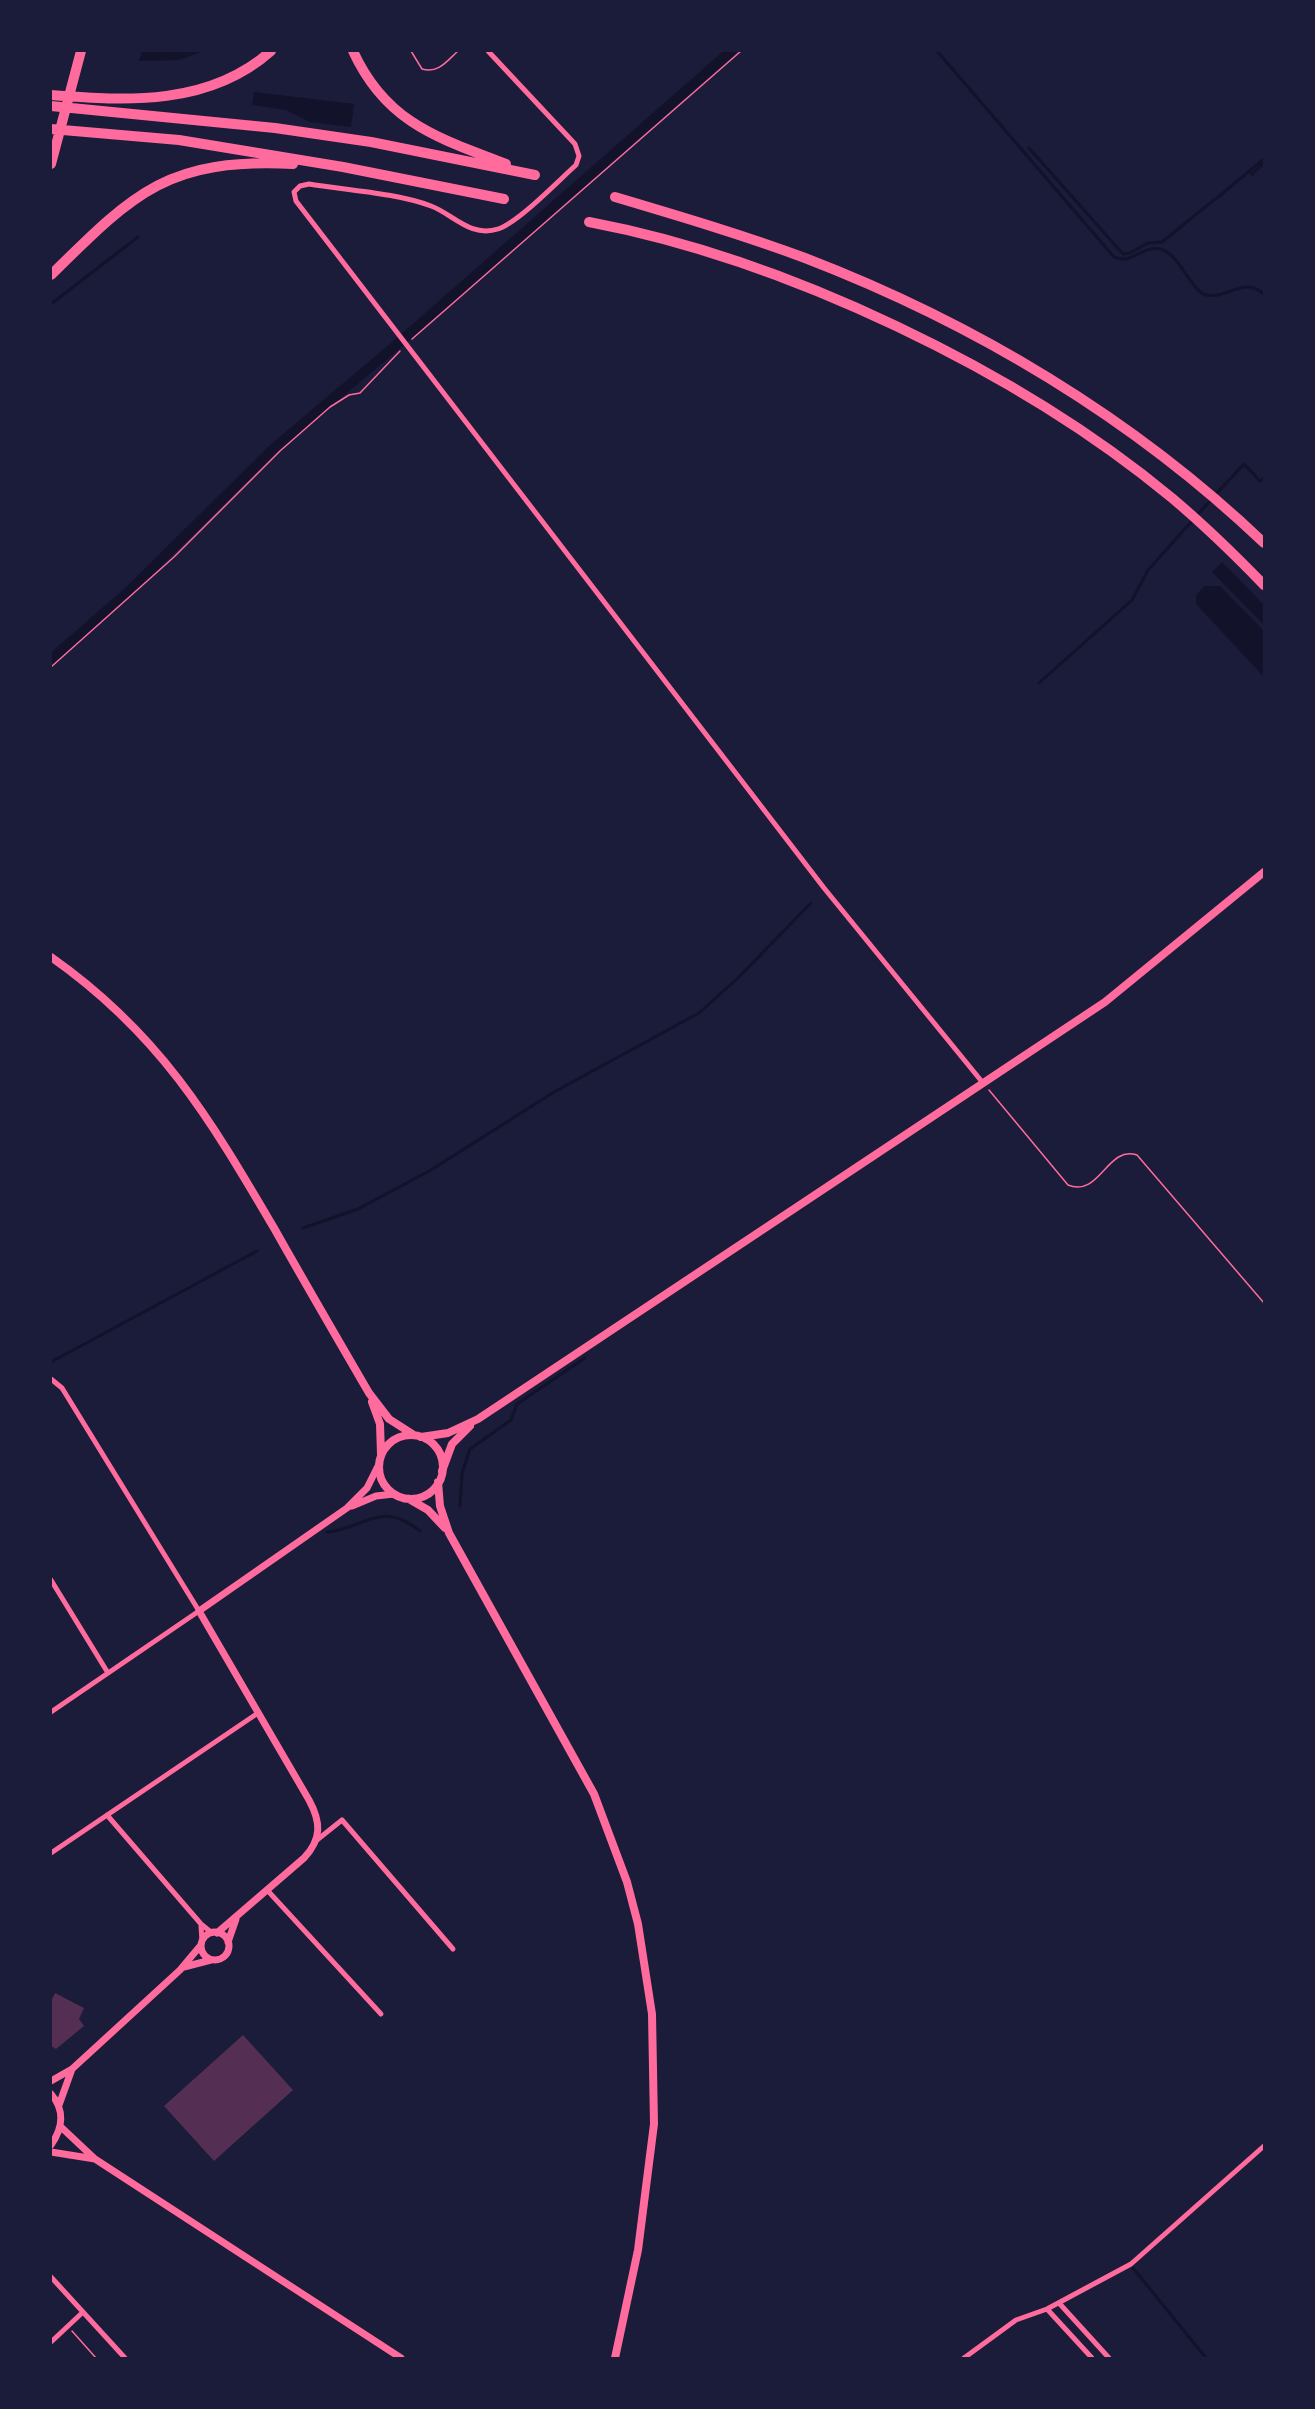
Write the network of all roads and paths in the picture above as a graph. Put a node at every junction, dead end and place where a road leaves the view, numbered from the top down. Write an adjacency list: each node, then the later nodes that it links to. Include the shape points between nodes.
1 (81, 51): 11 (highway)
2 (271, 51): 8 (highway, via 220,82 165,98 108,100)
3 (353, 51): 9 (highway, via 370,83 412,124 444,141 535,175 371,142 275,128)
4 (411, 51): 5 (path, via 422,69 430,71 438,69)
5 (458, 51)
6 (488, 51): 17 (street, via 575,144 579,156 576,165 512,222 486,231 460,224 428,205 309,184 294,192 299,207)
7 (741, 51): 17 (path)
8 (51, 95)
9 (51, 106)
10 (51, 129): 12 (highway, via 179,140)
11 (51, 164)
12 (344, 166): 14 (highway); 16 (highway, via 224,165 171,178 120,209)
13 (615, 197): 18 (highway, via 817,263 977,337 1059,384 1137,436 1198,481)
14 (504, 199)
15 (589, 222): 19 (highway, via 665,240 777,276 874,317 967,364 1052,414 1144,477)
16 (51, 275)
17 (404, 344): 20 (path, via 360,393 330,407 280,450 174,557); 23 (street, via 824,888)
18 (1264, 543)
19 (1264, 585)
20 (51, 667)
21 (1264, 872): 23 (main road, via 1126,986)
22 (51, 957): 26 (main road, via 122,1015 192,1094)
23 (983, 1083): 24 (path, via 1068,1185 1084,1187 1118,1156 1137,1155); 27 (main road)
24 (1264, 1303)
25 (51, 1378): 38 (street, via 62,1388)
26 (369, 1393): 28 (main road, via 389,1419); 29 (main road, via 380,1424)
27 (478, 1419): 28 (main road, via 448,1433); 31 (main road, via 452,1444)
28 (418, 1436): 29 (main road, via 395,1440); 31 (main road, via 438,1451)
29 (381, 1454): 30 (main road)
30 (379, 1464): 33 (main road, via 382,1481); 35 (street, via 367,1488)
31 (442, 1471): 32 (main road)
32 (438, 1482): 34 (main road, via 425,1494); 36 (main road, via 439,1504)
33 (394, 1494): 34 (main road); 35 (street, via 373,1497)
34 (406, 1498): 36 (main road, via 428,1510)
35 (347, 1508): 38 (street)
36 (449, 1533): 75 (main road, via 594,1794 627,1882 638,1924 653,2030 654,2124 638,2250)
37 (51, 1580): 39 (street)
38 (199, 1611): 39 (street); 41 (street)
39 (108, 1674): 40 (street)
40 (51, 1712)
41 (258, 1713): 42 (street); 43 (street, via 315,1811 319,1824)
42 (107, 1815): 44 (street); 47 (street)
43 (317, 1840): 45 (street, via 304,1858); 51 (street, via 342,1820)
44 (51, 1853)
45 (268, 1891): 46 (street); 54 (street)
46 (238, 1917): 48 (street); 49 (street)
47 (201, 1924): 48 (street); 50 (street)
48 (214, 1933): 49 (street); 50 (street)
49 (228, 1942): 52 (street, via 225,1956)
50 (202, 1943): 52 (street, via 203,1954); 53 (street)
51 (453, 1949)
52 (211, 1959): 53 (street)
53 (180, 1970): 55 (street)
54 (381, 2014)
55 (72, 2069): 56 (street); 58 (street)
56 (51, 2081)
57 (51, 2094): 58 (street)
58 (59, 2105): 59 (street)
59 (61, 2127): 60 (street); 63 (street)
60 (51, 2145)
61 (1264, 2146): 65 (street, via 1131,2264)
62 (51, 2152): 63 (street)
63 (95, 2159): 74 (street)
64 (51, 2277): 67 (street)
65 (1059, 2303): 66 (street); 78 (street)
66 (1047, 2309): 76 (street, via 1016,2320); 77 (street)
67 (83, 2312): 68 (street); 73 (street)
68 (68, 2326): 70 (street); 72 (path)
69 (51, 2331): 70 (street)
70 (56, 2337): 71 (street)
71 (51, 2342)
72 (96, 2358)
73 (124, 2358)
74 (401, 2358)
75 (615, 2358)
76 (964, 2358)
77 (1092, 2358)
78 (1109, 2358)

